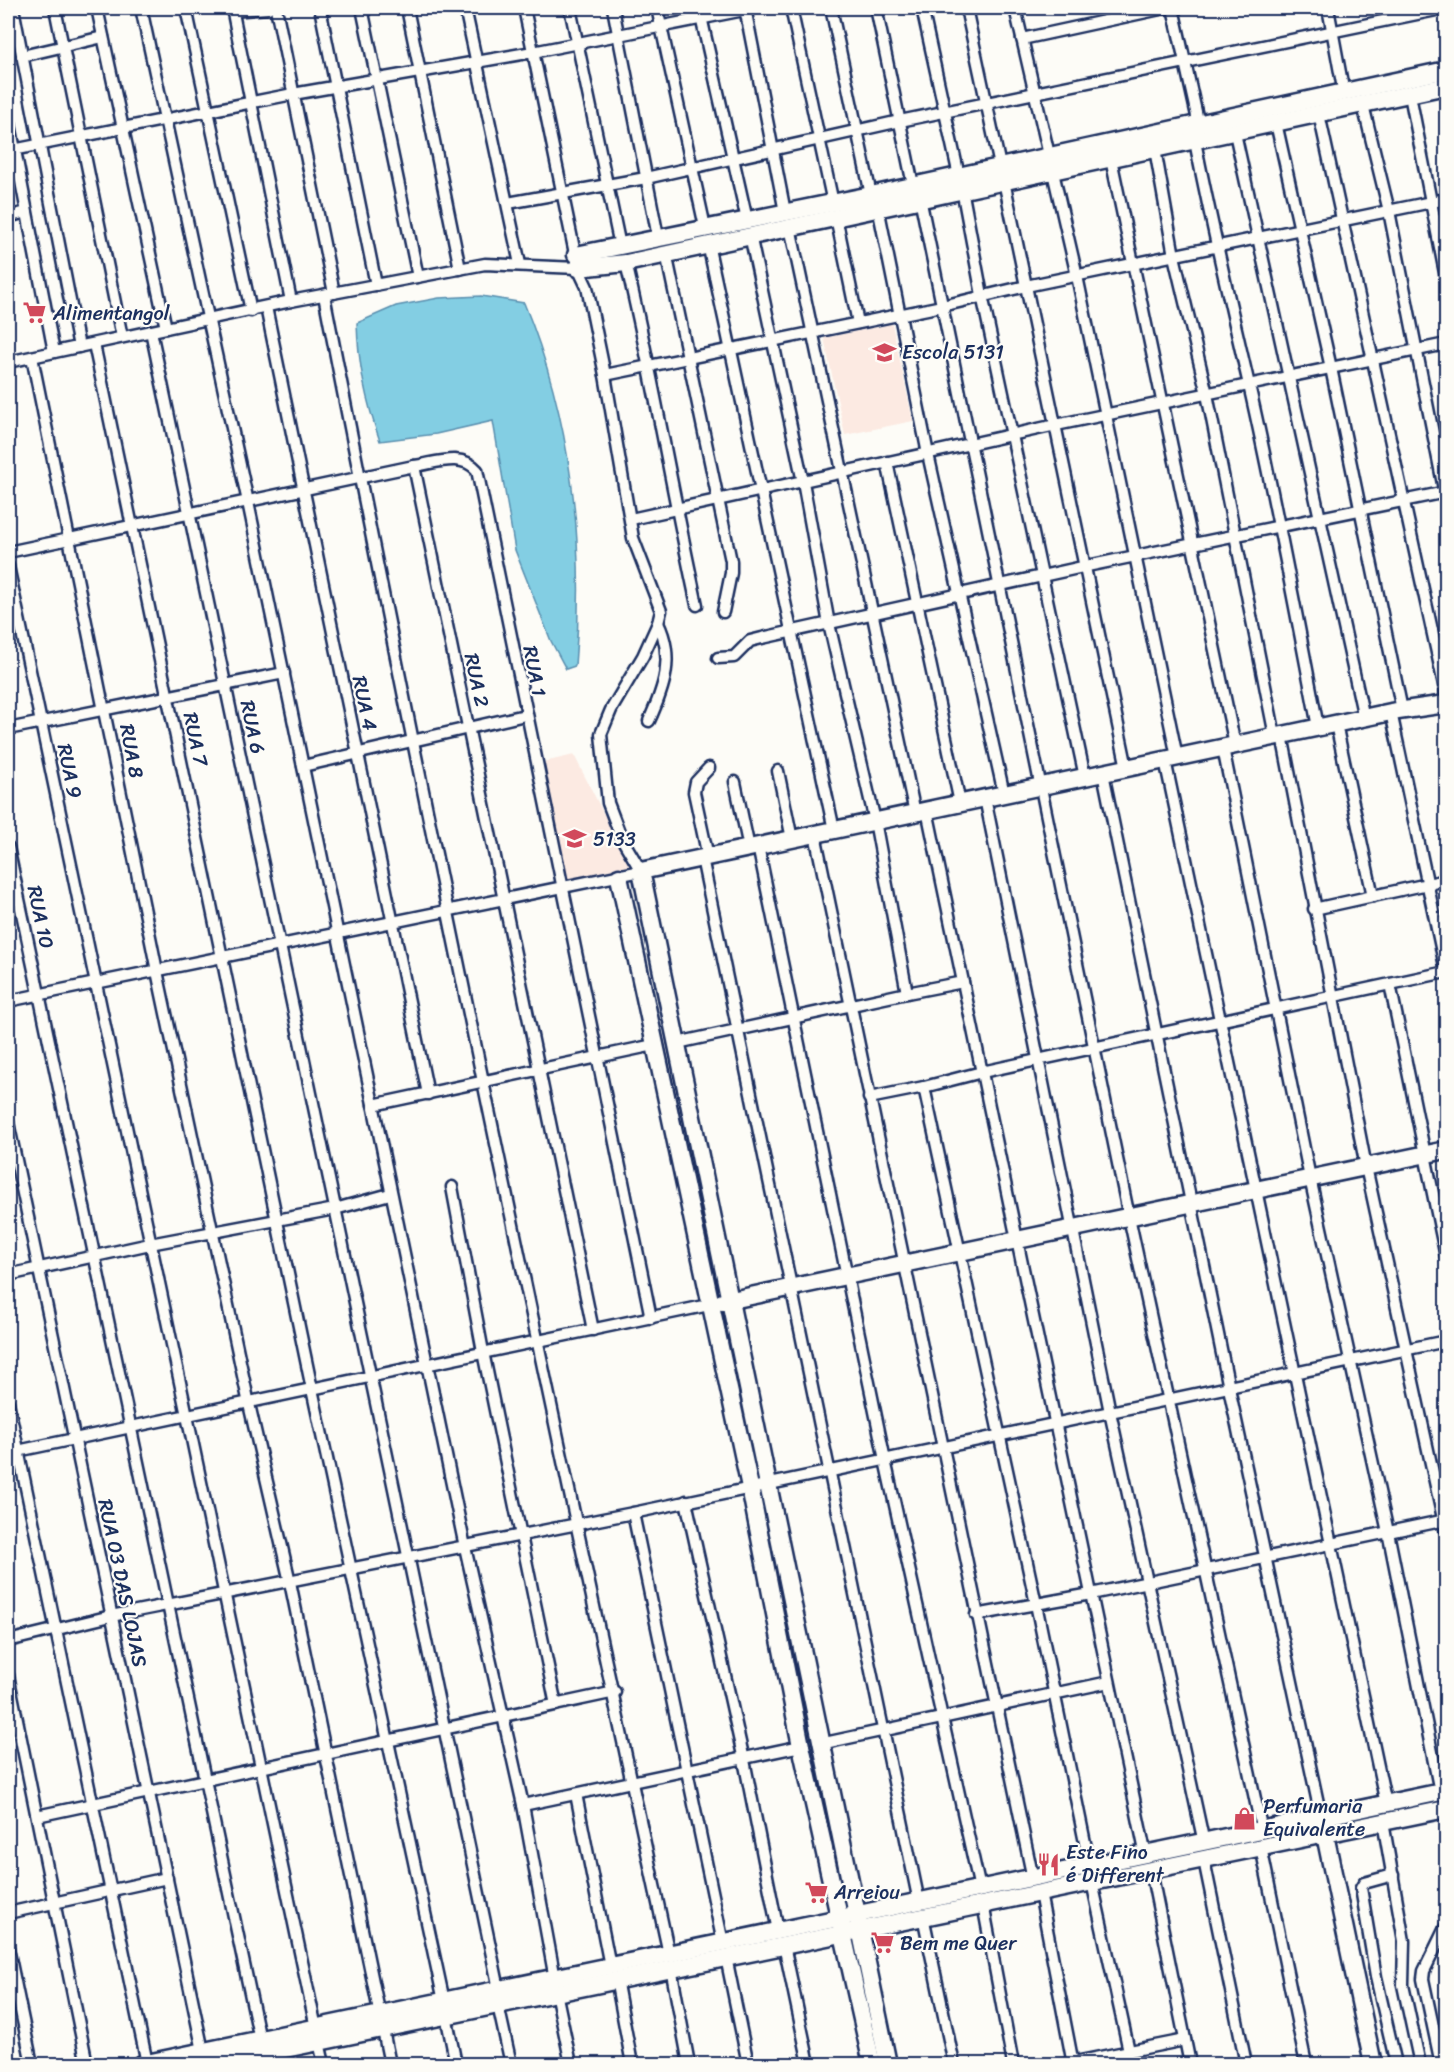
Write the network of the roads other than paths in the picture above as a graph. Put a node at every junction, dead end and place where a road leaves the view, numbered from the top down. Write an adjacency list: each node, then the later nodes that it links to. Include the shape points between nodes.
1 (13, 8): 37 (street)
2 (55, 8): 35 (street)
3 (98, 8): 32 (street)
4 (141, 8): 56 (street)
5 (186, 8): 52 (street)
6 (268, 8): 27 (street)
7 (276, 8): 45 (street)
8 (320, 8): 44 (street)
9 (362, 8): 42 (street)
10 (407, 8): 41 (street)
11 (465, 8): 38 (street)
12 (524, 8): 36 (street)
13 (570, 8): 34 (street)
14 (613, 8): 31 (street)
15 (657, 8): 29 (street)
16 (748, 8): 28 (street); 66 (street)
17 (791, 8): 64 (street)
18 (831, 8): 60 (street)
19 (876, 8): 57 (street)
20 (922, 8): 53 (street)
21 (966, 8): 50 (street)
22 (1015, 8): 33 (street)
23 (1165, 8): 33 (street)
24 (1173, 8): 39 (street)
25 (1328, 8): 30 (street)
26 (1446, 8): 30 (street)
27 (232, 9): 49 (street)
28 (700, 13): 29 (street); 69 (street)
29 (662, 27): 31 (street); 72 (street)
30 (1332, 32): 39 (street); 47 (street)
31 (619, 34): 34 (street); 74 (street)
32 (103, 38): 35 (street); 59 (street)
33 (1022, 39): 46 (street)
34 (578, 43): 36 (street); 76 (street)
35 (63, 46): 37 (street); 63 (street)
36 (533, 52): 38 (street); 78 (street)
37 (22, 56): 65 (street)
38 (478, 62): 41 (street); 82 (street)
39 (1185, 64): 46 (street); 61 (street)
40 (1446, 70): 47 (street)
41 (420, 71): 42 (street); 102 (street)
42 (376, 80): 44 (street); 104 (street)
43 (1446, 86): 48 (street)
44 (336, 87): 45 (street); 106 (street)
45 (293, 94): 49 (street); 108 (street)
46 (1036, 94): 50 (street); 71 (street)
47 (1344, 94): 61 (street)
48 (1410, 95): 51 (street); 81 (street)
49 (252, 103): 52 (street); 110 (street)
50 (985, 104): 53 (street); 73 (street)
51 (1363, 105): 55 (street); 84 (street)
52 (209, 111): 56 (street); 113 (street)
53 (944, 112): 57 (street); 75 (street)
54 (8, 114): 68 (street)
55 (1319, 114): 58 (street); 88 (street)
56 (163, 120): 59 (street); 115 (street)
57 (900, 121): 60 (street); 77 (street)
58 (1276, 123): 62 (street); 90 (street)
59 (124, 129): 63 (street); 117 (street)
60 (857, 131): 64 (street); 80 (street)
61 (1197, 133): 62 (street); 67 (street); 71 (street); 95 (street)
62 (1235, 133): 93 (street)
63 (81, 137): 65 (street); 120 (street)
64 (819, 139): 66 (street); 83 (street)
65 (39, 146): 68 (street); 124 (street)
66 (773, 149): 69 (street); 87 (street)
67 (1155, 149): 70 (street); 97 (street)
68 (11, 150): 85 (street)
69 (733, 157): 72 (street); 89 (street)
70 (1111, 159): 71 (street); 101 (street)
71 (1052, 163): 73 (street); 103 (street)
72 (692, 167): 74 (street); 91 (street)
73 (1002, 173): 75 (street); 107 (street)
74 (646, 178): 76 (street); 92 (street)
75 (961, 182): 77 (street); 109 (street)
76 (605, 184): 78 (street); 94 (street)
77 (917, 192): 80 (street); 111 (street)
78 (562, 193): 82 (street); 98 (street)
79 (1446, 199): 81 (street)
80 (875, 201): 83 (street); 114 (street)
81 (1432, 202): 84 (street); 105 (street)
82 (508, 203): 100 (street)
83 (834, 210): 87 (street); 116 (street)
84 (1389, 211): 88 (street); 126 (street)
85 (26, 212): 86 (street); 127 (street)
86 (8, 217)
87 (787, 219): 89 (street); 119 (street)
88 (1343, 220): 90 (street); 129 (street)
89 (748, 227): 91 (street); 121 (street)
90 (1299, 229): 93 (street); 133 (street)
91 (707, 236): 92 (street); 96 (street); 125 (street)
92 (658, 237): 94 (street)
93 (1260, 238): 95 (street); 135 (street)
94 (620, 246): 98 (street)
95 (1215, 247): 97 (street); 136 (street)
96 (666, 253): 99 (street); 130 (street)
97 (1174, 256): 101 (street); 137 (street)
98 (577, 262): 99 (street); 100 (street, via 554,267); 134 (street, via 587,287)
99 (626, 262): 132 (street)
100 (520, 264): 102 (street)
101 (1134, 264): 103 (street); 138 (street)
102 (460, 269): 104 (street)
103 (1077, 276): 107 (street); 139 (street)
104 (418, 277): 106 (street)
105 (1446, 278)
106 (376, 285): 108 (street)
107 (1026, 286): 109 (street); 140 (street)
108 (329, 294): 110 (street); 147 (street)
109 (982, 296): 111 (street); 141 (street)
110 (291, 300): 112 (street)
111 (942, 306): 114 (street); 142 (street)
112 (266, 307): 113 (street); 149 (street, RUA 4)
113 (251, 311): 115 (street)
114 (900, 314): 116 (street); 143 (street)
115 (208, 319): 117 (street); 154 (street)
116 (858, 323): 119 (street)
117 (166, 328): 118 (street)
118 (151, 331): 120 (street); 157 (street, RUA 6)
119 (813, 333): 121 (street); 146 (street)
120 (122, 337): 122 (street)
121 (772, 341): 125 (street); 148 (street)
122 (94, 344): 124 (street); 161 (street, RUA 7)
123 (1446, 344): 126 (street)
124 (79, 347): 127 (street)
125 (729, 351): 130 (street); 150 (street)
126 (1416, 351): 129 (street); 151 (street)
127 (54, 352): 128 (street)
128 (32, 357): 131 (street); 163 (street, RUA 8)
129 (1374, 359): 133 (street); 153 (street)
130 (687, 360): 132 (street); 152 (street)
131 (8, 362)
132 (650, 366): 134 (street); 155 (street)
133 (1331, 368): 135 (street); 156 (street)
134 (605, 375): 159 (street)
135 (1291, 377): 136 (street); 158 (street)
136 (1249, 385): 137 (street); 160 (street)
137 (1207, 394): 138 (street); 162 (street)
138 (1163, 403): 139 (street); 164 (street)
139 (1106, 415): 140 (street); 166 (street)
140 (1056, 425): 141 (street); 168 (street)
141 (1012, 436): 142 (street); 169 (street)
142 (970, 444): 143 (street); 170 (street)
143 (928, 454): 144 (street); 171 (street)
144 (887, 462): 146 (street); 172 (street)
145 (414, 466): 147 (street); 187 (street, RUA 1, via 459,459 477,470); 193 (street, RUA 2)
146 (844, 472): 148 (street); 175 (street)
147 (359, 478): 149 (street); 196 (street)
148 (803, 482): 150 (street); 177 (street)
149 (302, 489): 154 (street); 198 (street, RUA 4)
150 (760, 491): 152 (street); 178 (street)
151 (1446, 494): 153 (street)
152 (717, 499): 155 (street); 174 (street, via 731,561)
153 (1403, 500): 156 (street); 182 (street)
154 (248, 502): 157 (street); 180 (street)
155 (676, 509): 159 (street); 173 (street)
156 (1360, 509): 158 (street); 186 (street)
157 (190, 515): 161 (street); 181 (street, RUA 6)
158 (1321, 518): 160 (street); 188 (street)
159 (631, 519): 176 (street, via 636,549 661,611)
160 (1279, 526): 162 (street); 192 (street)
161 (133, 527): 163 (street); 183 (street, RUA 7)
162 (1235, 536): 164 (street); 195 (street)
163 (71, 538): 165 (street); 185 (street, RUA 8)
164 (1191, 545): 166 (street); 197 (street)
165 (8, 552)
166 (1136, 556): 168 (street); 199 (street)
167 (8, 566): 189 (street, RUA 9)
168 (1087, 566): 169 (street); 202 (street)
169 (1042, 576): 170 (street); 205 (street)
170 (1000, 587): 171 (street); 207 (street)
171 (960, 595): 172 (street); 208 (street)
172 (916, 604): 175 (street); 210 (street)
173 (697, 605)
174 (723, 612)
175 (873, 615): 177 (street); 211 (street)
176 (658, 624): 190 (street, via 666,639 668,666 662,693); 219 (street, via 601,734 608,803 621,837)
177 (829, 624): 178 (street); 212 (street)
178 (790, 632): 179 (street, via 750,641 734,657); 213 (street)
179 (718, 658)
180 (284, 673): 181 (street); 200 (street)
181 (226, 685): 183 (street); 230 (street, RUA 6)
182 (1446, 694)
183 (169, 696): 185 (street); 231 (street, RUA 7)
184 (1446, 704): 186 (street)
185 (105, 708): 189 (street); 232 (street, RUA 8)
186 (1396, 711): 188 (street); 222 (street)
187 (525, 715): 193 (street); 223 (street, RUA 1)
188 (1364, 718): 191 (street)
189 (41, 721): 194 (street); 235 (street, RUA 9)
190 (649, 721)
191 (1336, 724): 192 (street); 224 (street)
192 (1318, 727): 195 (street)
193 (468, 728): 196 (street); 225 (street, RUA 2)
194 (8, 729)
195 (1279, 736): 197 (street); 226 (street)
196 (413, 740): 198 (street); 227 (street)
197 (1229, 746): 199 (street); 242 (street)
198 (357, 753): 200 (street); 228 (street, RUA 4)
199 (1171, 758): 202 (street); 244 (street)
200 (303, 766): 229 (street)
201 (709, 768): 218 (street, via 696,782 694,792)
202 (1127, 768): 204 (street)
203 (777, 771): 215 (street)
204 (1103, 773): 205 (street); 246 (street)
205 (1085, 777): 207 (street)
206 (735, 782): 217 (street)
207 (1041, 786): 208 (street); 249 (street)
208 (1004, 794): 209 (street)
209 (985, 798): 210 (street); 251 (street)
210 (960, 803): 211 (street)
211 (921, 812): 212 (street); 234 (street)
212 (875, 822): 213 (street); 237 (street)
213 (834, 830): 214 (street)
214 (815, 834): 215 (street); 241 (street)
215 (792, 839): 217 (street)
216 (8, 847): 238 (street, RUA 10)
217 (754, 847): 218 (street); 243 (street)
218 (705, 858): 219 (street); 245 (street)
219 (641, 871): 220 (street); 247 (street)
220 (619, 877): 223 (street); 248 (street)
221 (1446, 880): 222 (street)
222 (1427, 885): 224 (street); 233 (street)
223 (563, 887): 225 (street); 250 (street, RUA 1)
224 (1373, 896): 226 (street)
225 (505, 901): 227 (street); 252 (street, RUA 2)
226 (1314, 909): 239 (street)
227 (448, 910): 228 (street); 254 (street)
228 (394, 924): 229 (street); 256 (street, RUA 4)
229 (337, 934): 230 (street); 258 (street)
230 (280, 946): 231 (street); 270 (street, RUA 6)
231 (223, 958): 232 (street); 272 (street, RUA 7)
232 (157, 971): 235 (street); 274 (street, RUA 8)
233 (1446, 971): 236 (street)
234 (963, 982): 237 (street); 253 (street)
235 (97, 983): 238 (street); 276 (street, RUA 9)
236 (1390, 984): 239 (street); 261 (street)
237 (907, 993): 241 (street)
238 (39, 995): 240 (street); 278 (street, RUA 10)
239 (1332, 997): 242 (street); 262 (street)
240 (8, 1001)
241 (850, 1005): 243 (street); 257 (street)
242 (1277, 1009): 244 (street); 263 (street)
243 (793, 1017): 245 (street); 283 (street)
244 (1220, 1021): 246 (street); 267 (street)
245 (738, 1030): 247 (street); 284 (street)
246 (1158, 1035): 249 (street); 269 (street)
247 (677, 1043): 285 (street)
248 (654, 1045): 250 (street); 286 (street)
249 (1095, 1049): 251 (street); 271 (street)
250 (597, 1057): 252 (street); 287 (street, RUA 1)
251 (1039, 1060): 253 (street); 273 (street)
252 (541, 1070): 254 (street); 288 (street, RUA 2)
253 (982, 1072): 255 (street); 275 (street)
254 (484, 1082): 256 (street); 289 (street)
255 (924, 1087): 257 (street); 277 (street)
256 (428, 1094): 258 (street)
257 (869, 1098): 280 (street)
258 (373, 1105): 268 (street)
259 (8, 1122): 264 (street, RUA 03 DAS LOJAS)
260 (1446, 1150): 261 (street)
261 (1425, 1154): 262 (street); 279 (street)
262 (1366, 1167): 263 (street); 291 (street)
263 (1310, 1178): 267 (street); 293 (street)
264 (19, 1181): 265 (street); 281 (street, RUA 03 DAS LOJAS)
265 (8, 1184)
266 (452, 1187): 292 (street)
267 (1254, 1190): 269 (street); 295 (street)
268 (390, 1194): 270 (street); 294 (street)
269 (1192, 1203): 271 (street); 297 (street)
270 (335, 1209): 272 (street); 296 (street, RUA 6)
271 (1129, 1217): 273 (street); 299 (street)
272 (277, 1220): 274 (street); 298 (street, RUA 7)
273 (1072, 1228): 275 (street); 302 (street)
274 (214, 1231): 276 (street); 301 (street, RUA 8)
275 (1017, 1240): 277 (street); 304 (street)
276 (150, 1244): 278 (street); 303 (street, RUA 9)
277 (959, 1252): 280 (street); 306 (street)
278 (94, 1256): 281 (street); 305 (street, RUA 10)
279 (1446, 1257)
280 (904, 1264): 283 (street); 308 (street)
281 (39, 1268): 282 (street); 307 (street, RUA 03 DAS LOJAS)
282 (8, 1275)
283 (846, 1276): 284 (street); 310 (street)
284 (792, 1288): 285 (street); 311 (street)
285 (731, 1300): 286 (street); 312 (street)
286 (710, 1305): 287 (street); 313 (street)
287 (651, 1318): 288 (street)
288 (593, 1330): 289 (street)
289 (538, 1341): 292 (street); 317 (street)
290 (1446, 1341): 291 (street)
291 (1407, 1348): 293 (street); 316 (street)
292 (483, 1352): 294 (street); 320 (street)
293 (1349, 1362): 295 (street); 318 (street)
294 (426, 1365): 296 (street); 322 (street)
295 (1295, 1375): 297 (street); 321 (street)
296 (372, 1377): 298 (street); 324 (street, RUA 6)
297 (1229, 1388): 299 (street); 323 (street)
298 (312, 1389): 301 (street); 325 (street, RUA 7)
299 (1170, 1400): 302 (street); 326 (street)
300 (8, 1402): 309 (street)
301 (249, 1404): 303 (street); 327 (street, RUA 8)
302 (1110, 1412): 304 (street); 328 (street)
303 (187, 1416): 305 (street); 330 (street, RUA 9)
304 (1054, 1424): 306 (street); 329 (street)
305 (130, 1429): 307 (street); 332 (street, RUA 10)
306 (998, 1436): 308 (street); 331 (street)
307 (75, 1441): 309 (street); 334 (street, RUA 03 DAS LOJAS)
308 (943, 1446): 310 (street); 333 (street)
309 (13, 1453): 335 (street)
310 (885, 1460): 311 (street); 344 (street)
311 (829, 1471): 312 (street); 346 (street)
312 (769, 1483): 313 (street); 348 (street)
313 (750, 1487): 314 (street); 349 (street)
314 (686, 1501): 315 (street); 351 (street)
315 (633, 1513): 317 (street); 353 (street)
316 (1445, 1520): 318 (street); 319 (street)
317 (576, 1524): 320 (street); 339 (street)
318 (1388, 1532): 321 (street); 357 (street)
319 (1446, 1532)
320 (522, 1535): 322 (street); 341 (street)
321 (1332, 1544): 323 (street); 360 (street)
322 (465, 1547): 324 (street); 343 (street)
323 (1266, 1557): 326 (street); 365 (street)
324 (408, 1558): 325 (street); 345 (street, RUA 6)
325 (352, 1570): 327 (street); 347 (street, RUA 7)
326 (1204, 1570): 328 (street); 366 (street)
327 (290, 1582): 330 (street); 350 (street, RUA 8)
328 (1147, 1582): 329 (street); 367 (street)
329 (1091, 1594): 331 (street); 338 (street)
330 (225, 1596): 332 (street); 352 (street, RUA 9)
331 (1036, 1604): 333 (street); 340 (street)
332 (169, 1606): 334 (street); 354 (street, RUA 10)
333 (976, 1615): 342 (street)
334 (111, 1616): 335 (street); 356 (street, RUA 03 DAS LOJAS)
335 (54, 1630): 336 (street); 359 (street)
336 (8, 1641)
337 (8, 1675): 363 (street)
338 (1109, 1682): 340 (street); 368 (street)
339 (615, 1692): 341 (street); 355 (street)
340 (1054, 1694): 342 (street); 369 (street)
341 (556, 1705): 343 (street)
342 (995, 1706): 344 (street); 372 (street)
343 (502, 1716): 345 (street); 361 (street)
344 (943, 1716): 346 (street); 374 (street)
345 (447, 1728): 347 (street); 387 (street, RUA 6)
346 (886, 1730): 348 (street); 376 (street)
347 (389, 1740): 350 (street); 388 (street, RUA 7)
348 (820, 1744): 378 (street)
349 (801, 1746): 351 (street); 379 (street)
350 (324, 1754): 352 (street); 389 (street, RUA 8)
351 (744, 1760): 353 (street); 381 (street)
352 (262, 1768): 354 (street); 390 (street, RUA 9)
353 (688, 1771): 355 (street); 383 (street)
354 (206, 1779): 356 (street); 393 (street, RUA 10)
355 (632, 1783): 358 (street); 384 (street)
356 (148, 1792): 359 (street); 371 (street, RUA 03 DAS LOJAS)
357 (1443, 1792): 360 (street)
358 (576, 1794): 361 (street); 385 (street)
359 (93, 1803): 363 (street); 373 (street)
360 (1386, 1804): 365 (street)
361 (523, 1805): 386 (street)
362 (1446, 1809): 364 (street)
363 (37, 1816): 375 (street)
364 (1383, 1822): 365 (street); 370 (street)
365 (1323, 1826): 366 (street); 415 (street)
366 (1262, 1839): 367 (street); 414 (street)
367 (1204, 1851): 368 (street); 413 (street)
368 (1148, 1863): 369 (street); 391 (street)
369 (1091, 1875): 372 (street); 392 (street)
370 (1392, 1875): 416 (street, via 1364,1883 1361,1888); 417 (street, via 1405,1953 1403,1984)
371 (167, 1878): 373 (street); 394 (street, RUA 03 DAS LOJAS)
372 (1036, 1886): 374 (street); 411 (street)
373 (111, 1890): 375 (street); 397 (street)
374 (981, 1897): 376 (street); 410 (street)
375 (56, 1902): 377 (street); 396 (street)
376 (921, 1909): 378 (street); 409 (street)
377 (8, 1913)
378 (858, 1922): 379 (street); 408 (street)
379 (841, 1925): 381 (street); 407 (street)
380 (1446, 1926): 418 (street, via 1423,1975)
381 (781, 1938): 383 (street); 406 (street)
382 (8, 1948): 395 (street)
383 (724, 1950): 384 (street); 405 (street)
384 (670, 1961): 385 (street); 404 (street)
385 (613, 1972): 386 (street); 403 (street)
386 (556, 1985): 387 (street); 402 (street)
387 (499, 1997): 388 (street); 401 (street, RUA 6)
388 (445, 2008): 389 (street); 400 (street, RUA 7)
389 (381, 2021): 390 (street); 399 (street, RUA 8)
390 (317, 2035): 393 (street); 398 (street, RUA 9)
391 (1185, 2040): 392 (street); 412 (street)
392 (1129, 2051): 411 (street)
393 (261, 2053): 394 (street)
394 (208, 2058): 397 (street)
395 (32, 2064)
396 (87, 2064)
397 (145, 2064)
398 (324, 2064)
399 (390, 2064)
400 (456, 2064)
401 (511, 2064)
402 (572, 2064)
403 (632, 2064)
404 (689, 2064)
405 (748, 2064)
406 (808, 2064)
407 (872, 2064)
408 (888, 2064)
409 (954, 2064)
410 (1013, 2064)
411 (1070, 2064)
412 (1190, 2064)
413 (1246, 2064)
414 (1306, 2064)
415 (1373, 2064)
416 (1396, 2064)
417 (1420, 2064)
418 (1441, 2064)

